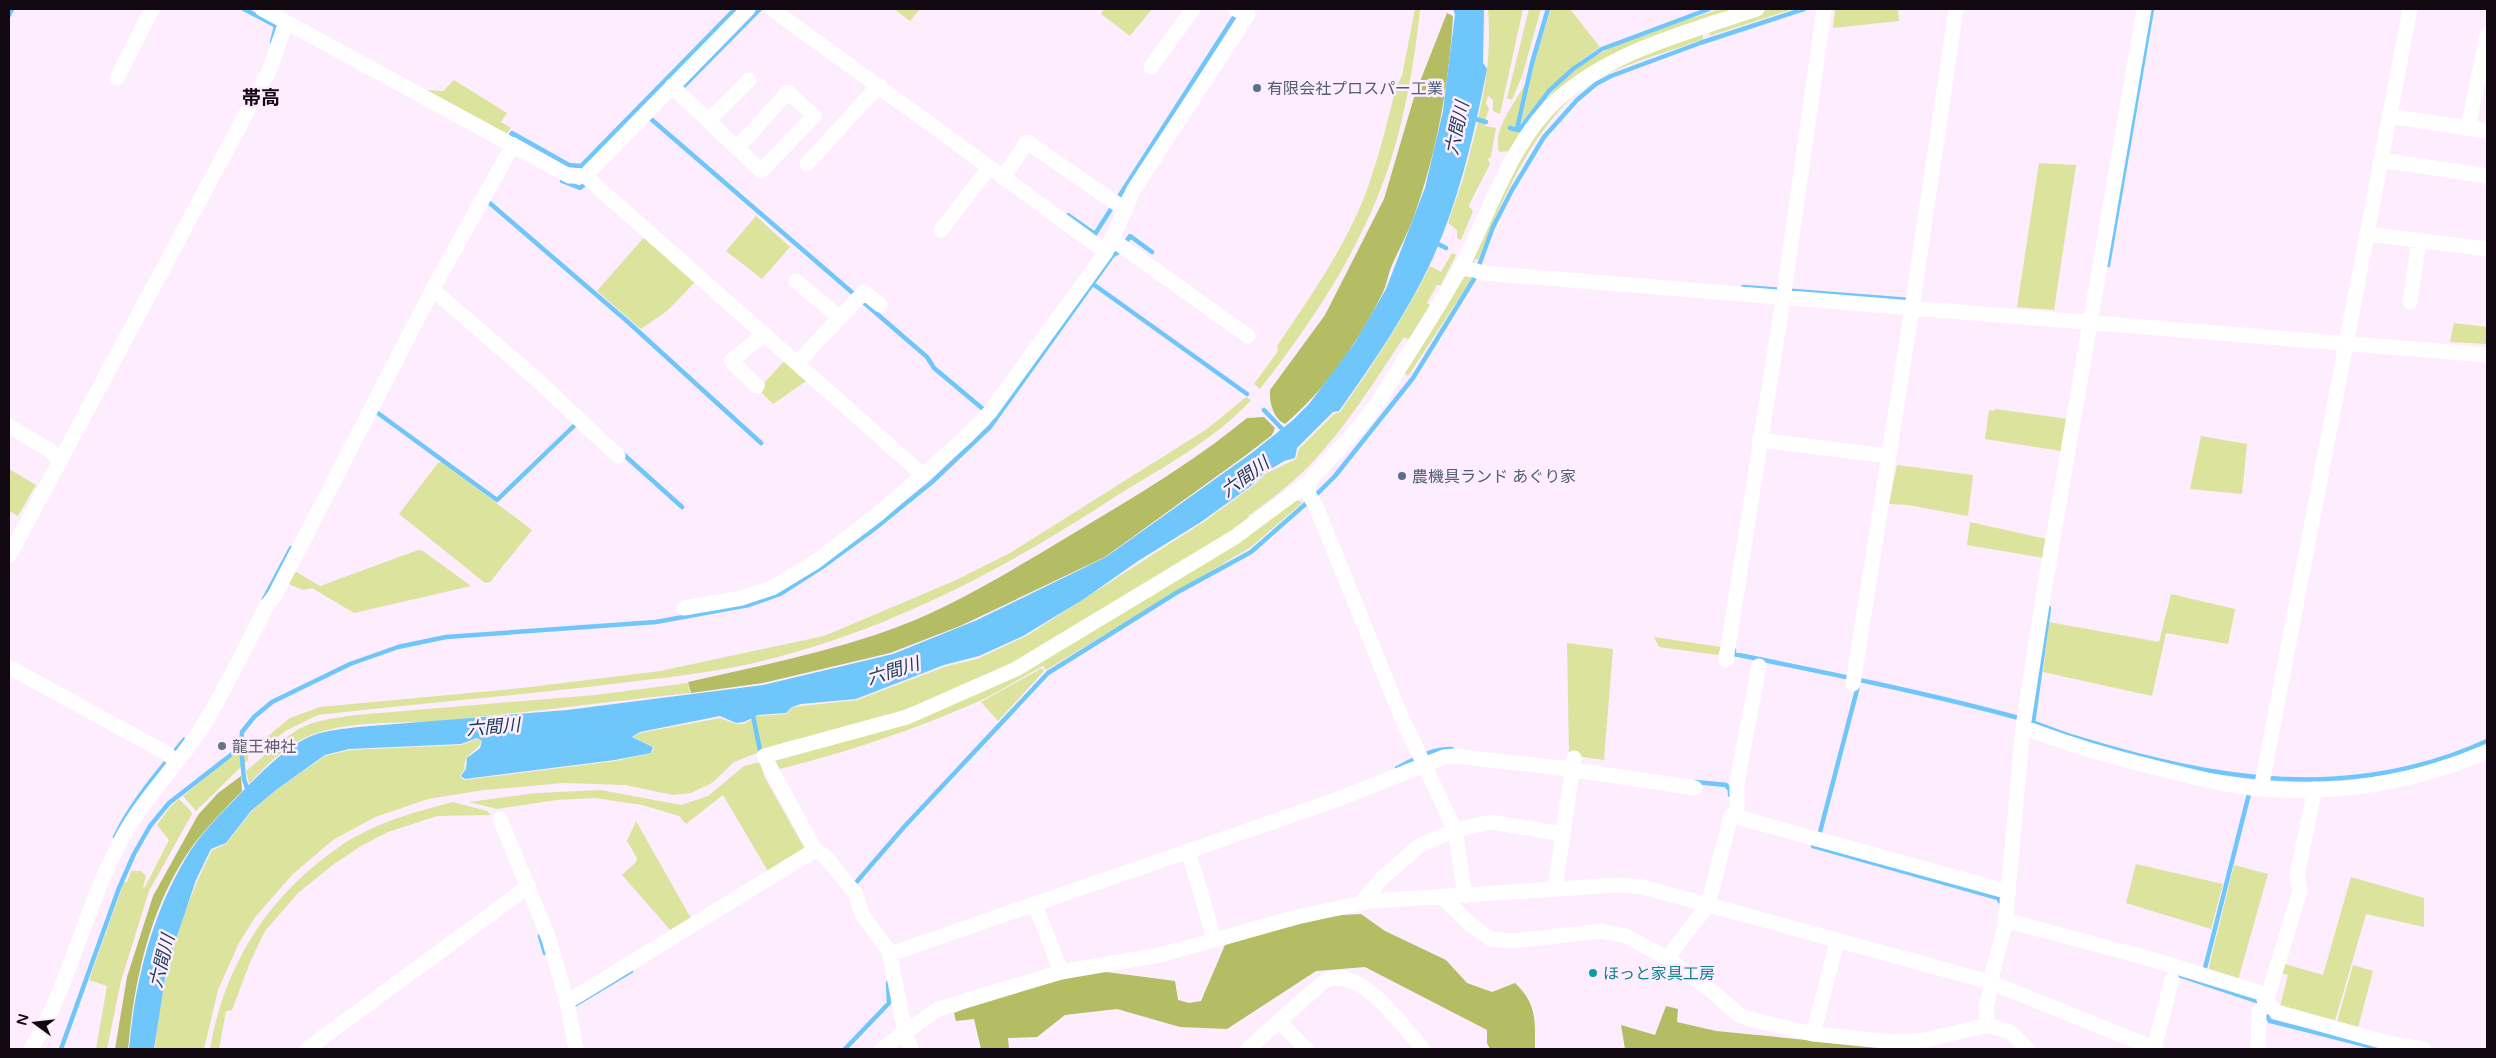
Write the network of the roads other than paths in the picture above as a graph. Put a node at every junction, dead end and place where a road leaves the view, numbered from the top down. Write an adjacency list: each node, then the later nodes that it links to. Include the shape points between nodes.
1 (152, 9): 15 (street)
2 (263, 9): 12 (street)
3 (748, 9): 18 (street)
4 (772, 9): 17 (street)
5 (1193, 9): 14 (street)
6 (1757, 9): 37 (street, via 1609,64 1587,76 1556,101 1510,166 1487,210)
7 (1824, 9): 40 (street)
8 (1956, 9): 43 (street)
9 (2144, 9): 45 (street)
10 (2410, 9): 19 (street)
11 (1244, 11): 31 (street, via 1134,189)
12 (285, 27): 23 (street); 56 (street, via 269,71)
13 (2487, 35): 21 (street)
14 (1152, 67)
15 (117, 78)
16 (748, 80): 20 (street)
17 (879, 86): 26 (street); 27 (street)
18 (677, 90): 20 (street); 30 (street)
19 (2393, 116): 21 (street); 25 (street)
20 (708, 121): 24 (street)
21 (2468, 128): 22 (street)
22 (2487, 131)
23 (508, 147): 30 (street, via 568,176); 39 (street)
24 (737, 148): 24 (street, via 761,171 814,116 788,92)
25 (2385, 161): 29 (street); 33 (street)
26 (808, 164)
27 (989, 168): 28 (street); 32 (street)
28 (1006, 174): 31 (street, via 1027,142); 35 (street)
29 (2487, 176)
30 (589, 179): 46 (street)
31 (1119, 205): 35 (street)
32 (941, 230)
33 (2371, 234): 34 (street); 48 (street)
34 (2418, 241): 36 (street); 41 (street)
35 (1110, 246): 47 (street); 57 (street, via 990,412)
36 (2487, 249)
37 (1473, 270): 40 (street); 58 (street)
38 (796, 281): 44 (street)
39 (433, 290): 54 (street); 67 (street, via 275,595 201,728)
40 (1786, 295): 43 (street); 53 (street)
41 (2410, 302)
42 (880, 305): 44 (street, via 864,292)
43 (1915, 306): 45 (street); 55 (street)
44 (840, 318): 50 (street)
45 (2094, 321): 48 (street); 65 (street, via 2045,585)
46 (764, 334): 50 (street); 51 (street, via 731,361)
47 (1248, 336)
48 (2348, 341): 49 (street); 70 (street)
49 (2487, 355)
50 (797, 362): 57 (street)
51 (757, 386)
52 (9, 426): 56 (street)
53 (1764, 441): 55 (street); 61 (street)
54 (618, 456)
55 (1888, 456): 64 (street)
56 (57, 457): 59 (street)
57 (923, 475): 60 (street, via 815,562 772,588 742,598)
58 (1310, 493): 68 (street); 78 (street, via 1016,669 907,716 764,756)
59 (9, 556)
60 (684, 608)
61 (1726, 660)
62 (1759, 666): 73 (street)
63 (9, 667): 67 (street)
64 (1853, 680)
65 (2024, 722): 70 (street, via 2061,742 2121,760); 81 (street)
66 (2487, 752): 72 (street, via 2407,779 2354,788)
67 (172, 757): 101 (street, via 118,846 56,1004)
68 (1421, 759): 69 (street, via 1454,756); 75 (street); 77 (street, via 1354,793 1293,808)
69 (1573, 764): 71 (street); 76 (street)
70 (2257, 785): 72 (street)
71 (1695, 788)
72 (2315, 789): 96 (street, via 2297,875 2300,891)
73 (1734, 813): 81 (street, via 1741,818); 86 (street)
74 (500, 819): 79 (street)
75 (1455, 830): 76 (street, via 1491,822); 82 (street); 84 (street, via 1419,846 1381,879)
76 (1563, 834): 80 (street)
77 (1188, 850): 85 (street); 88 (street)
78 (812, 852): 90 (street, via 824,855 855,893 863,916); 95 (street)
79 (529, 886): 95 (street, via 549,939); 102 (street)
80 (1555, 889): 82 (street); 86 (street, via 1620,885 1643,887)
81 (2009, 892): 87 (street)
82 (1465, 896): 83 (street)
83 (1442, 897): 84 (street); 91 (street, via 1491,939 1513,941 1612,932)
84 (1361, 903): 88 (street)
85 (1035, 904): 90 (street); 92 (street)
86 (1708, 905): 89 (street); 91 (street)
87 (2005, 920): 94 (street); 96 (street, via 2261,993)
88 (1214, 938): 92 (street, via 1160,955)
89 (1837, 942): 94 (street); 100 (street)
90 (888, 950): 99 (street)
91 (1667, 958): 100 (street, via 1738,1014)
92 (1061, 972): 99 (street, via 938,1009)
93 (2172, 980): 110 (street)
94 (1991, 983): 98 (street, via 1986,1006); 110 (street)
95 (568, 1006): 103 (street)
96 (2263, 1006): 111 (street); 112 (street, via 2388,1043)
97 (1280, 1022): 106 (street); 107 (street); 108 (street, via 1327,979 1346,978 1369,990)
98 (1988, 1025): 100 (street, via 1910,1042); 109 (street, via 2010,1032)
99 (905, 1032): 104 (street); 105 (street)
100 (1813, 1034)
101 (31, 1049)
102 (307, 1049)
103 (576, 1049)
104 (882, 1049)
105 (911, 1049)
106 (1248, 1049)
107 (1306, 1049)
108 (1423, 1049)
109 (2028, 1049)
110 (2155, 1049)
111 (2258, 1049)
112 (2424, 1049)

